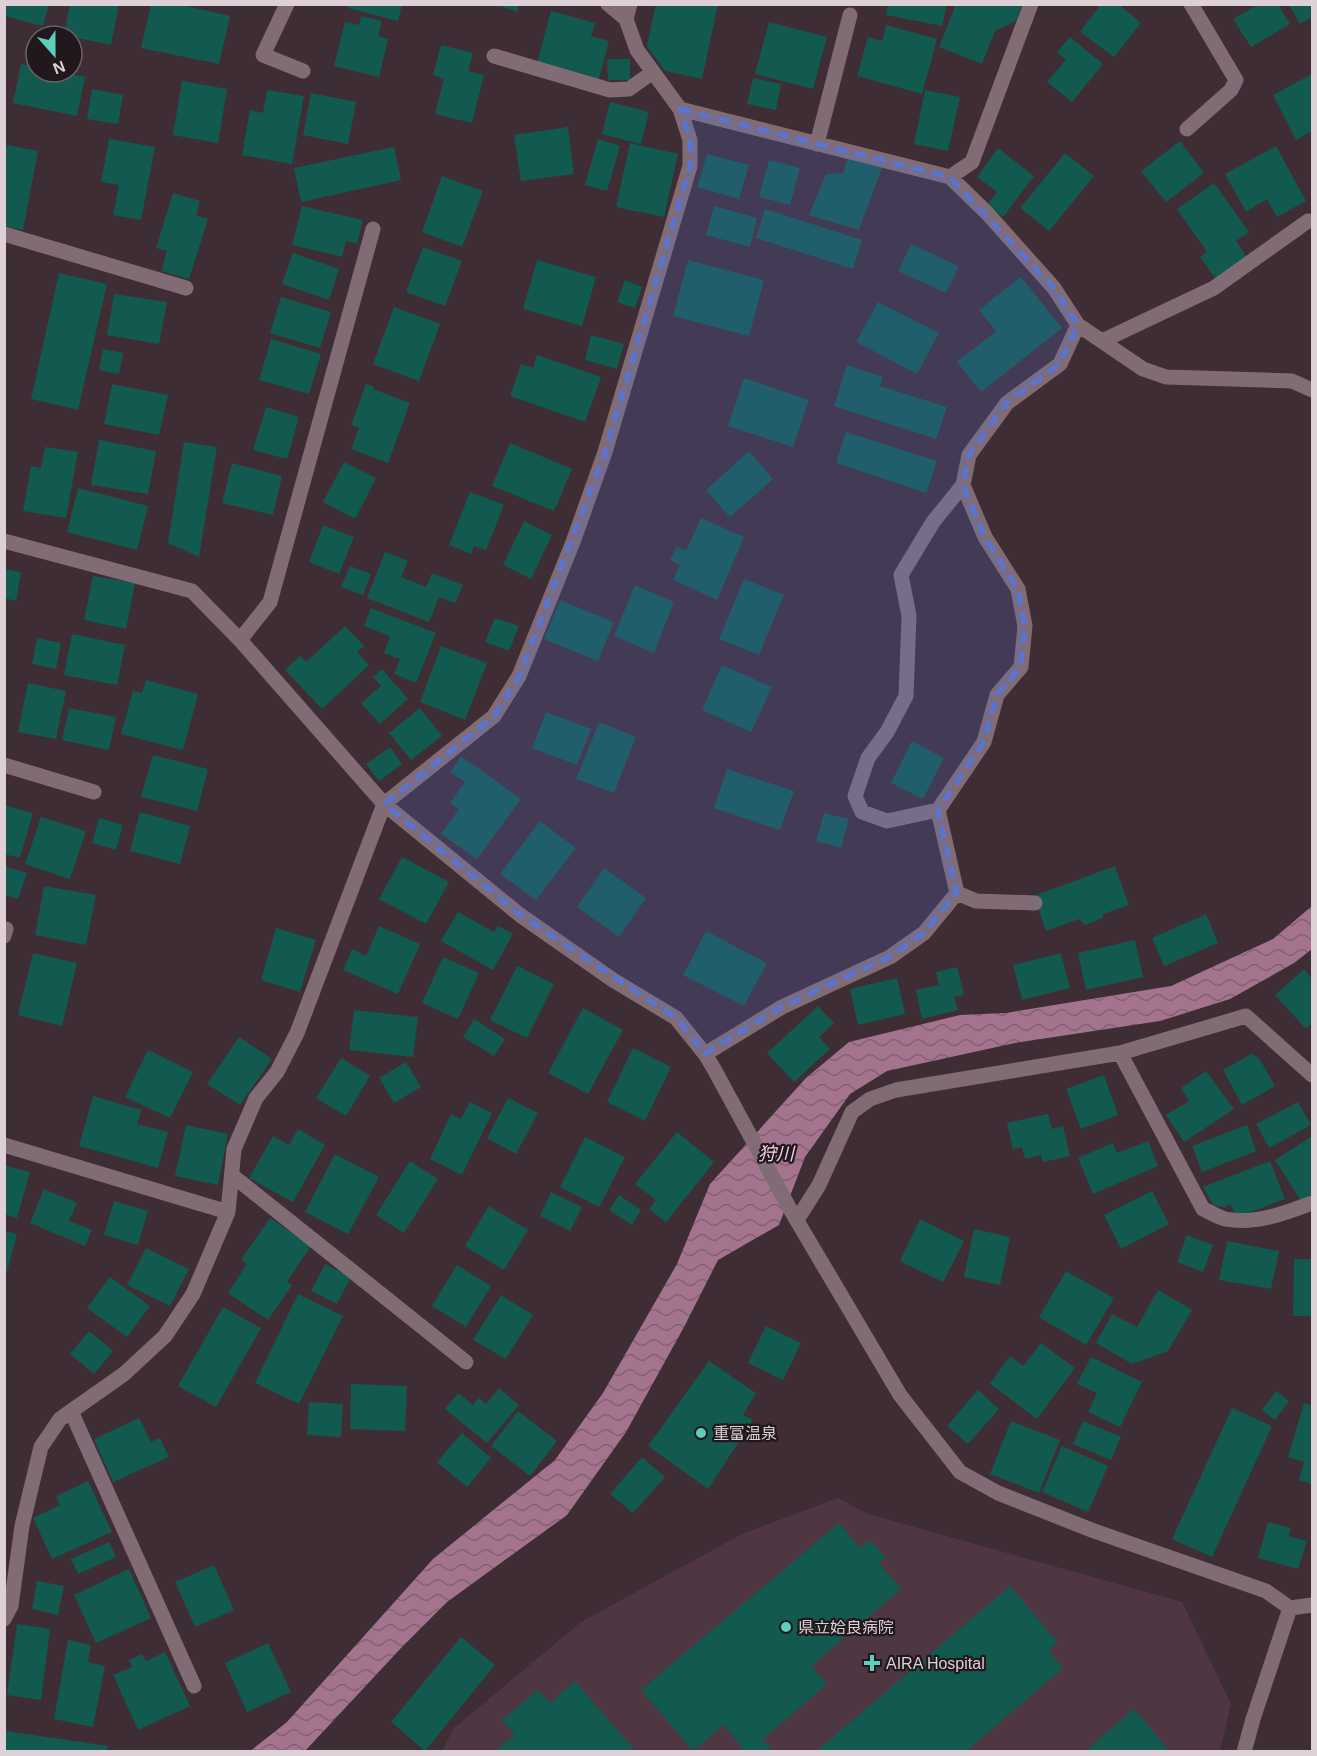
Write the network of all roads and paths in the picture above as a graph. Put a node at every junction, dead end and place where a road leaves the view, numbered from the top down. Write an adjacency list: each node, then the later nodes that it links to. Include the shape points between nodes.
1 (287, 4): 8 (street, via 263,56)
2 (608, 4): 5 (street)
3 (1031, 4): 13 (street, via 972,162)
4 (1192, 5): 11 (street, via 1236,80 1231,90)
5 (628, 12): 9 (street, via 637,50)
6 (850, 15): 12 (street)
7 (494, 56): 9 (street, via 610,90 629,89)
8 (303, 71)
9 (652, 72): 10 (street)
10 (680, 109): 12 (street); 26 (street, via 690,140 690,166 605,452 519,676 494,716)
11 (1187, 129)
12 (817, 144): 13 (street)
13 (950, 177): 18 (street, via 1054,288)
14 (1308, 221): 19 (street, via 1214,288)
15 (374, 229): 23 (street, via 270,602)
16 (4, 234): 17 (street)
17 (186, 288)
18 (1078, 325): 19 (street); 21 (street, via 1060,364 1007,403 969,455)
19 (1102, 341): 20 (street, via 1143,369 1166,377 1293,381)
20 (1312, 390)
21 (963, 485): 27 (street, via 985,537 1018,589 1023,647 1021,668 997,695 984,742); 27 (street, via 933,522 902,574 909,615 906,696 868,758 855,796 862,812 886,820)
22 (4, 542): 23 (street, via 192,591)
23 (240, 640): 26 (street)
24 (4, 765): 25 (street)
25 (94, 792)
26 (384, 804): 31 (street, via 520,915 676,1018); 34 (street, via 297,1033 277,1072 256,1098 234,1149)
27 (938, 810): 28 (street)
28 (957, 893): 29 (street, via 976,901); 31 (street, via 924,933 890,957 782,1007)
29 (1035, 903)
30 (1120, 1053): 32 (street, via 1246,1016); 35 (street, via 1203,1209 1226,1219 1256,1220); 37 (street, via 896,1090 870,1099 852,1112 819,1185)
31 (705, 1054): 37 (street)
32 (1309, 1066)
33 (4, 1145): 36 (street)
34 (233, 1176): 36 (street); 38 (street)
35 (1312, 1203)
36 (228, 1212): 39 (street, via 193,1294 165,1336 124,1374)
37 (793, 1214): 41 (street, via 900,1395 960,1472 998,1493 1094,1531 1266,1591)
38 (466, 1362)
39 (71, 1411): 42 (street, via 60,1419 41,1447 22,1526 12,1606); 43 (street)
40 (1312, 1605): 41 (street)
41 (1290, 1608): 44 (street)
42 (4, 1619)
43 (194, 1686)
44 (1244, 1752)

